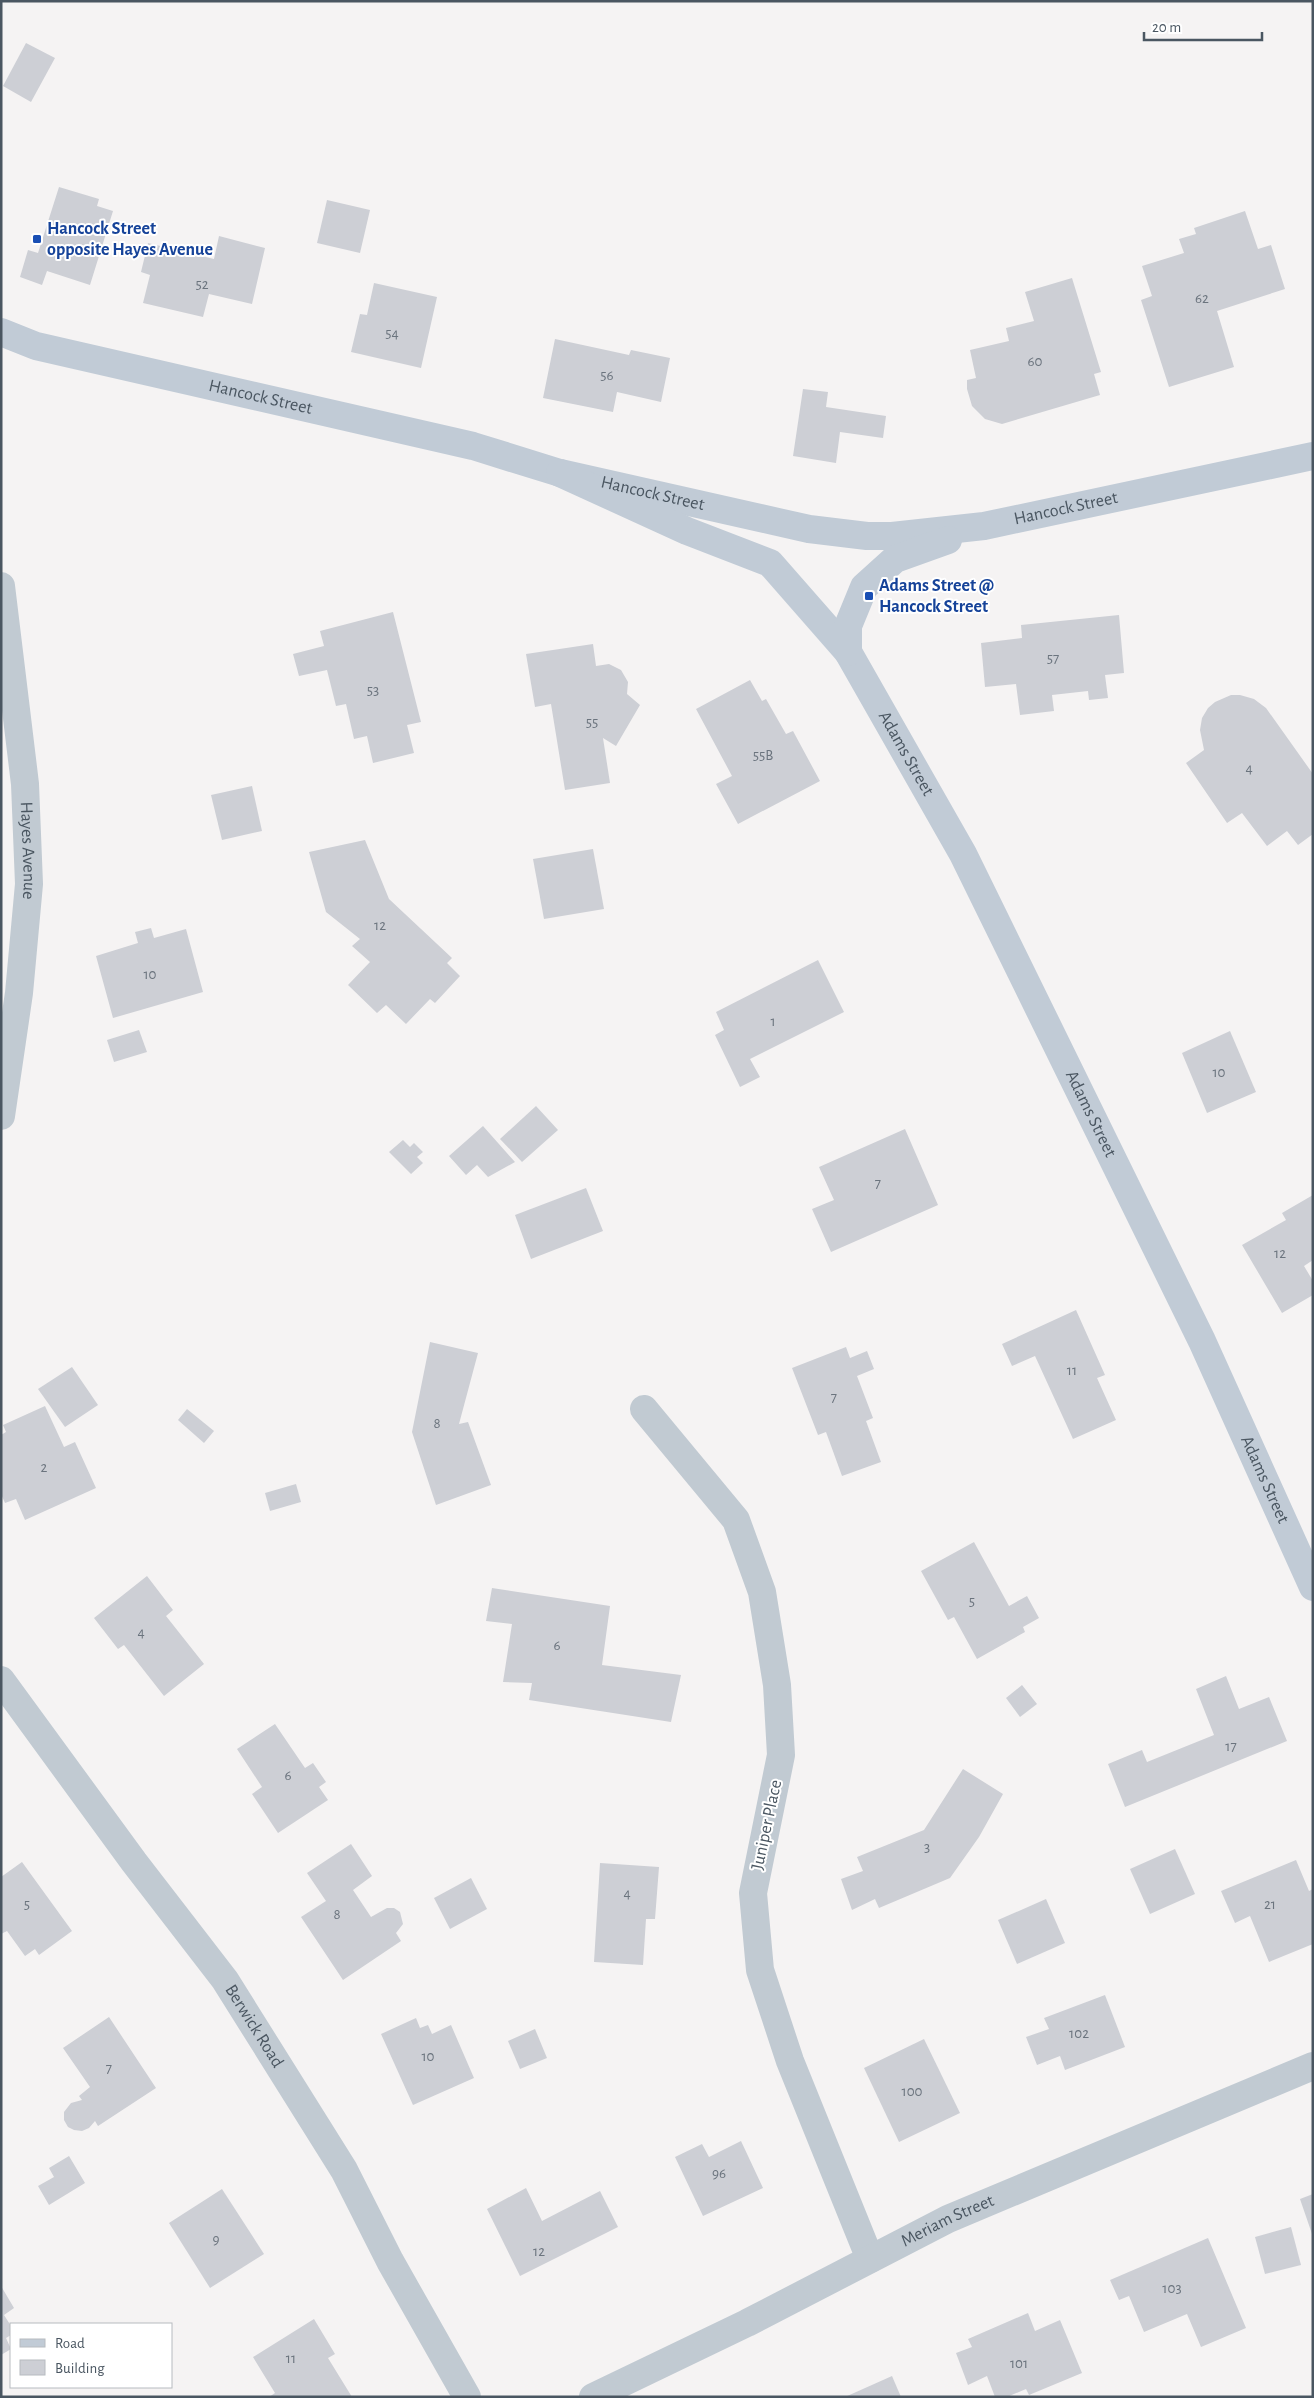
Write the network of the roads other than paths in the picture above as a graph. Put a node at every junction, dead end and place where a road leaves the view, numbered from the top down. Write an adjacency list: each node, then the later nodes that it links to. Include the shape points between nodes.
1 (1, 332): 3 (main road, Hancock Street, via 36,346 473,446)
2 (1313, 456): 4 (main road, Hancock Street)
3 (560, 473): 4 (main road, Hancock Street, via 809,529 892,536); 6 (main road, Adams Street, via 687,531 770,563)
4 (984, 526): 6 (main road, Adams Street, via 895,559 864,587 848,626)
5 (1, 586): 7 (street, Hayes Avenue, via 26,804 29,884)
6 (848, 652): 10 (main road, Adams Street, via 971,869 1202,1341)
7 (10, 994): 8 (street, Hayes Avenue)
8 (1, 1116)
9 (644, 1409): 13 (street, Juniper Place, via 736,1520 762,1592 777,1685 781,1755 753,1893 760,1970 790,2062)
10 (1313, 1587)
11 (1, 1680): 14 (street, Berwick Road, via 225,1980 344,2170 390,2261)
12 (1313, 2066): 13 (street, Meriam Street, via 948,2219)
13 (870, 2259): 15 (street, Meriam Street)
14 (467, 2397)
15 (593, 2397)

